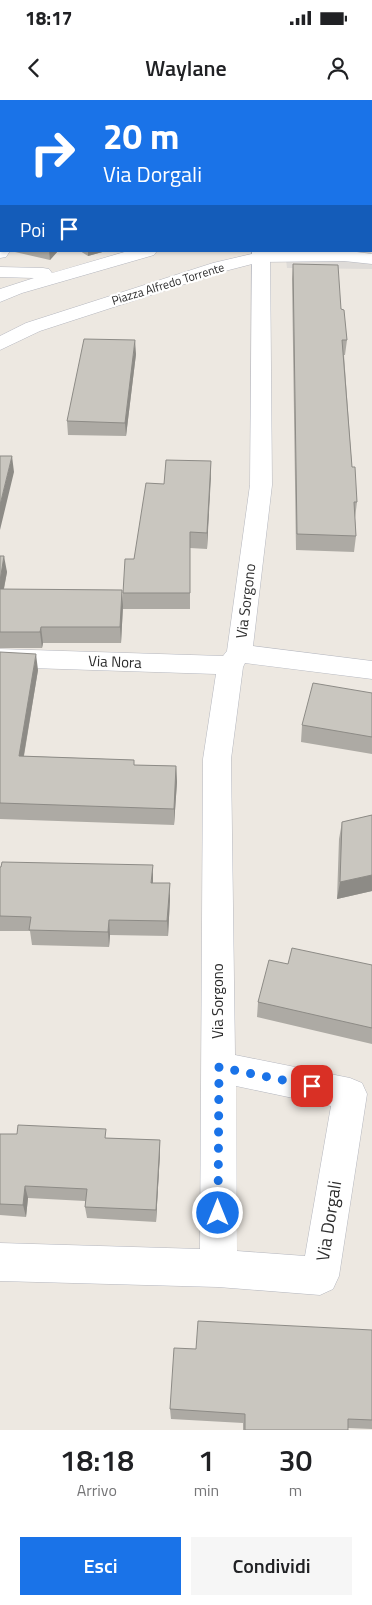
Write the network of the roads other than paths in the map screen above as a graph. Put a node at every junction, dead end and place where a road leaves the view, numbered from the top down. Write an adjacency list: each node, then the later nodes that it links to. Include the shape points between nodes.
1 (145, 252): 5 (street)
2 (260, 254): 3 (street, Piazza Alfredo Torrente); 7 (street, Piazza Alfredo Torrente, via 33,327); 9 (street, Via Sorgono, via 261,485)
3 (372, 259)
4 (3, 272): 5 (street); 6 (street, via 18,281)
5 (72, 273): 6 (street)
6 (5, 296)
7 (0, 344)
8 (0, 658): 9 (street, Via Nora)
9 (235, 659): 10 (street, Via Nora); 11 (street, Via Sorgono, via 217,759)
10 (372, 670)
11 (219, 1067): 12 (street, Via Dorgali); 14 (street)
12 (361, 1097): 14 (street, Via Dorgali, via 320,1276)
13 (0, 1262): 14 (street, Via Dorgali)
14 (218, 1268)

